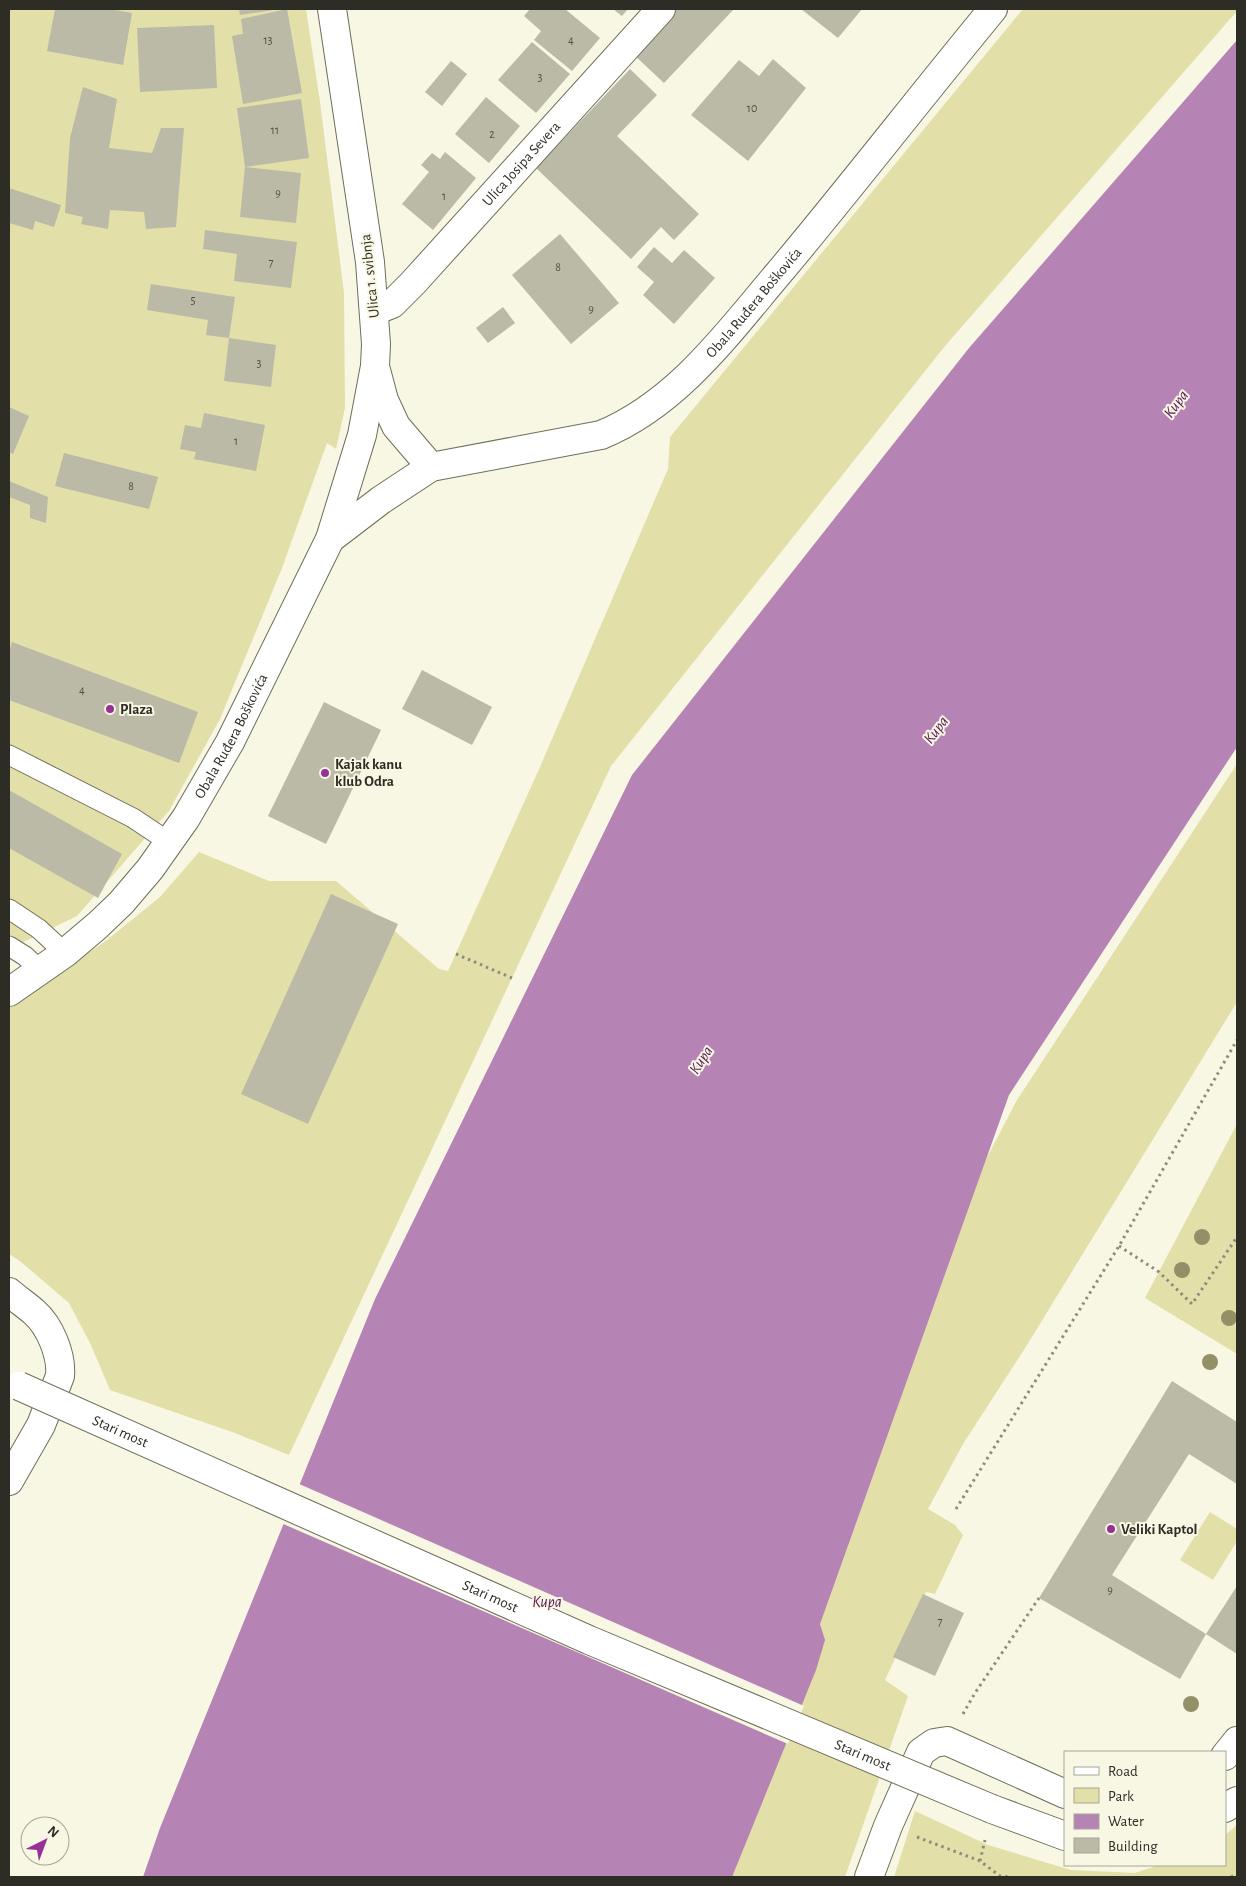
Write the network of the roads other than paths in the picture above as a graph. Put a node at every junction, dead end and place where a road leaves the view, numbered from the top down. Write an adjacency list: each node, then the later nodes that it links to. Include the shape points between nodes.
1 (332, 9): 4 (street, Ulica 1. svibnja, via 370,262)
2 (662, 9): 4 (street, Ulica Josipa Severa, via 413,283 392,304)
3 (992, 9): 6 (street, Obala Ruđera Boškovića, via 728,332 686,378 657,403 601,435)
4 (374, 311): 5 (street, Ulica 1. svibnja)
5 (375, 366): 6 (street, via 384,400 396,426); 7 (street, Ulica 1. svibnja, via 362,435)
6 (431, 467): 7 (street, Obala Ruđera Boškovića)
7 (330, 539): 9 (street, Obala Ruđera Boškovića, via 230,742)
8 (9, 755): 9 (lane, via 133,818)
9 (169, 842): 12 (street, Obala Ruđera Boškovića, via 121,903)
10 (9, 909): 12 (lane)
11 (9, 946): 13 (lane)
12 (65, 952): 13 (street, Obala Ruđera Boškovića)
13 (40, 970): 14 (street, Obala Ruđera Boškovića)
14 (9, 992)
15 (9, 1292): 17 (street, via 35,1313 45,1326 59,1355 61,1368 41,1425)
16 (14, 1384): 24 (street, Stari most, bridge, via 589,1640 992,1809)
17 (16, 1451): 18 (street)
18 (9, 1481)
19 (1237, 1742): 20 (street)
20 (1226, 1755)
21 (1064, 1794): 25 (street, via 947,1741 934,1742 921,1752)
22 (1237, 1801): 23 (street)
23 (1226, 1807)
24 (1064, 1836)
25 (868, 1877)

